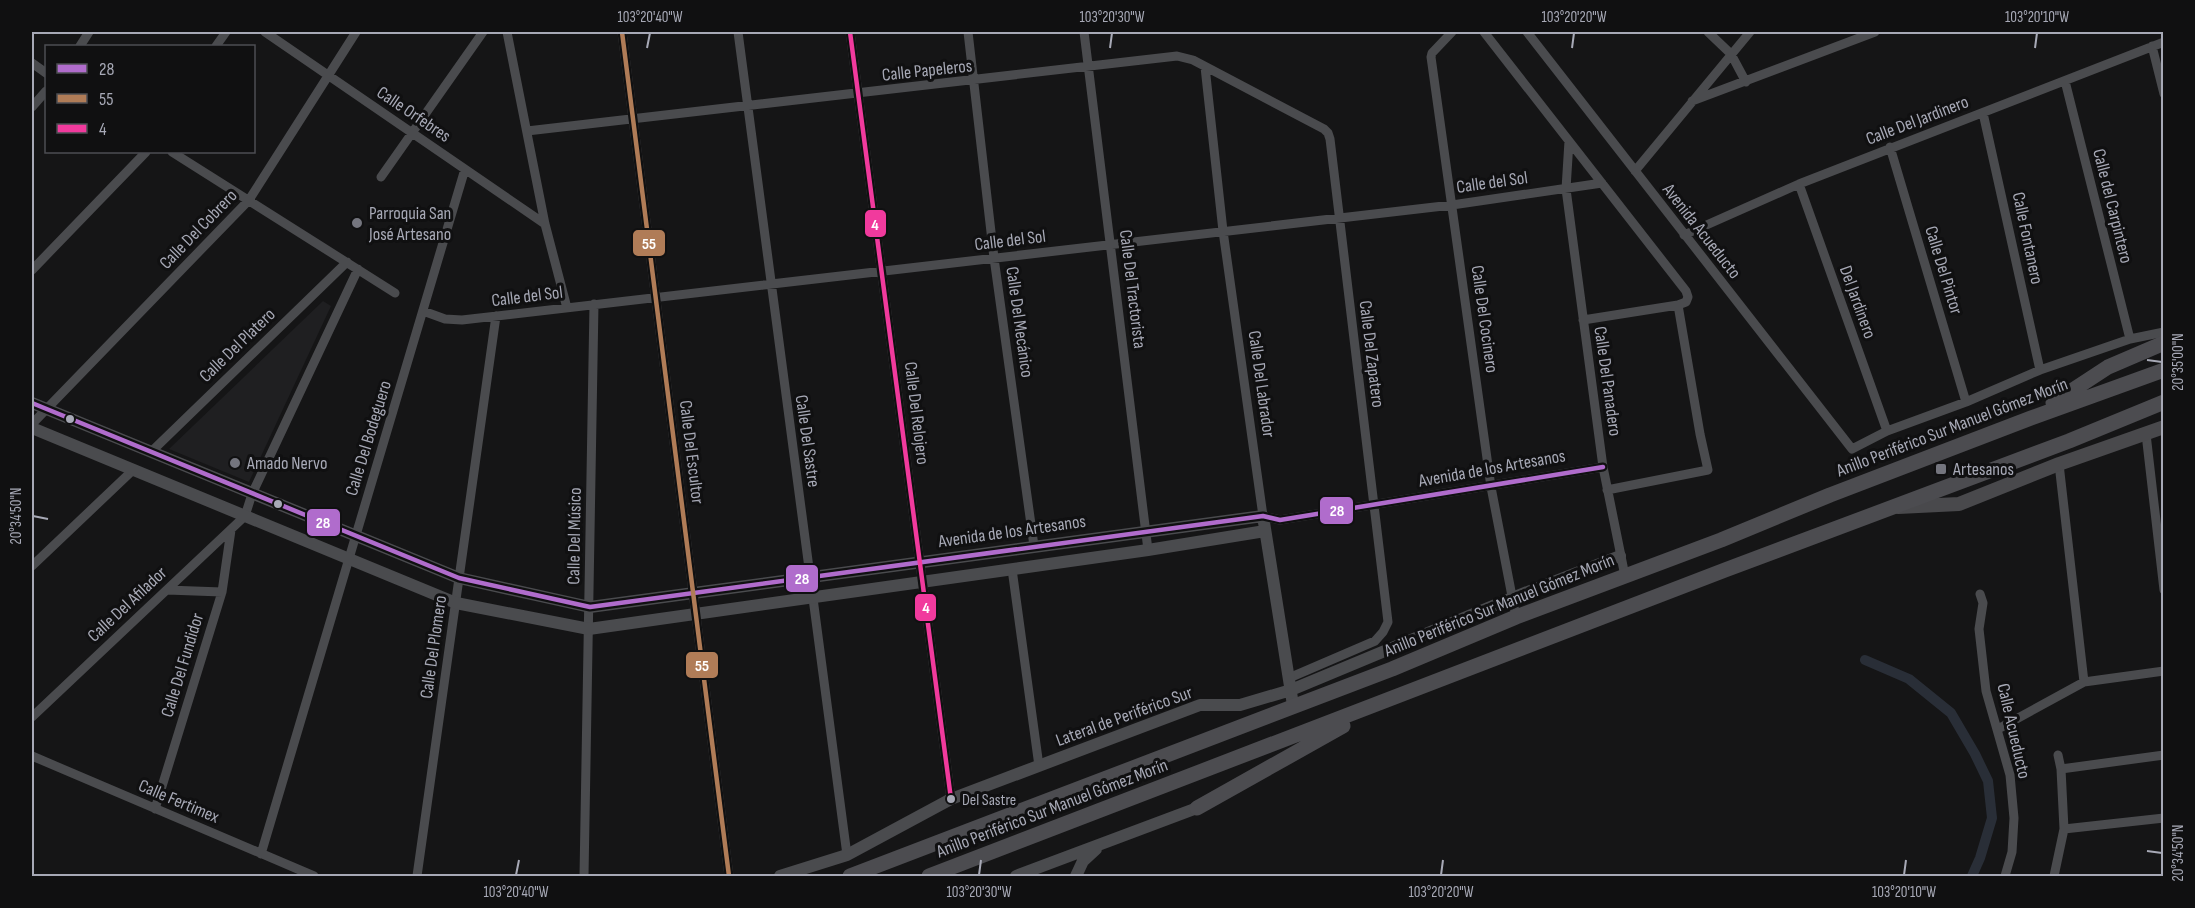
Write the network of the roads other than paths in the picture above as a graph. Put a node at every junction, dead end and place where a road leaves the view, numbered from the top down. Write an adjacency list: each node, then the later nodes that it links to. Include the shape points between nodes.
1 (90, 32): 19 (street)
2 (226, 32): 20 (street)
3 (265, 32): 28 (street, Calle Orfebres)
4 (356, 32): 28 (street, Calle Del Cobrero)
5 (483, 32): 41 (street)
6 (507, 32): 40 (street)
7 (622, 32): 39 (street, Calle Del Escultor)
8 (738, 32): 36 (street, Calle Del Sastre)
9 (850, 32): 33 (street, Calle Del Relojero)
10 (968, 32): 29 (street, Calle Del Mecánico)
11 (1084, 32): 26 (street, Calle Del Tractorista)
12 (1452, 32): 53 (street, Calle Del Cocinero, via 1431,57)
13 (1484, 32): 42 (street)
14 (1527, 32): 47 (street, Avenida Acueducto)
15 (1708, 32): 22 (street)
16 (1750, 32): 22 (street)
17 (1875, 32): 31 (street)
18 (2163, 42): 21 (street, Calle Del Jardinero)
19 (81, 45)
20 (217, 45)
21 (2152, 46): 30 (street, Calle Del Jardinero); 34 (street)
22 (1731, 54): 31 (street); 35 (street)
23 (1187, 57): 25 (street, Calle Del Zapatero); 26 (street, Calle Papeleros)
24 (32, 63): 27 (street)
25 (1205, 67): 54 (street, Calle Del Zapatero, via 1328,133); 56 (street, Calle Del Labrador)
26 (1089, 68): 29 (street, Calle Papeleros); 58 (street, Calle Del Tractorista)
27 (45, 72)
28 (328, 75): 41 (street, Calle Orfebres); 52 (street, Calle Del Cobrero)
29 (974, 81): 33 (street, Calle Papeleros); 59 (street, Calle Del Mecánico)
30 (2064, 81): 38 (street, Calle Del Jardinero); 74 (street, Calle del Carpintero)
31 (1746, 82): 35 (street)
32 (45, 92): 37 (street)
33 (859, 94): 36 (street, Calle Papeleros); 63 (street, Calle Del Relojero)
34 (2163, 94)
35 (1692, 101): 47 (street)
36 (747, 106): 39 (street, Calle Papeleros); 64 (street, Calle Del Sastre)
37 (32, 107)
38 (1983, 113): 43 (street, Calle Del Jardinero); 76 (street, Calle Fontanero)
39 (633, 119): 40 (street, Calle Papeleros); 66 (street, Calle Del Escultor)
40 (527, 131): 55 (street)
41 (412, 133): 46 (street, Calle Orfebres); 48 (street)
42 (1569, 141): 49 (street); 51 (street, Calle Del Panadero)
43 (1890, 147): 50 (street, Calle Del Jardinero); 78 (street, Calle Del Pintor)
44 (145, 153): 62 (street)
45 (174, 153): 52 (street)
46 (465, 169): 55 (street, Calle Orfebres); 70 (street, Calle Del Bodeguero)
47 (1635, 171): 57 (street, Avenida Acueducto)
48 (381, 177)
49 (1602, 183): 51 (street, Calle del Sol); 68 (street, via 1686,291 1686,302)
50 (1799, 184): 57 (street, Calle Del Jardinero); 85 (street, Del Jardinero)
51 (1566, 189): 53 (street, Calle del Sol); 72 (street, Calle Del Panadero)
52 (249, 200): 60 (street); 81 (street, Calle Del Cobrero)
53 (1452, 204): 54 (street, Calle del Sol); 91 (street, Calle Del Cocinero)
54 (1339, 218): 56 (street, Calle del Sol); 94 (street, Calle Del Zapatero)
55 (546, 224): 69 (street)
56 (1223, 231): 58 (street, Calle del Sol); 97 (street, Calle Del Labrador)
57 (1684, 235): 85 (street, Avenida Acueducto, via 1852,450)
58 (1111, 245): 59 (street, Calle del Sol); 100 (street, Calle Del Tractorista)
59 (994, 258): 63 (street, Calle del Sol); 103 (street, Calle Del Mecánico)
60 (347, 262): 61 (street); 87 (street, Calle Del Platero)
61 (358, 269): 65 (street); 93 (street)
62 (32, 270)
63 (882, 271): 64 (street, Calle del Sol); 107 (street, Calle Del Relojero)
64 (770, 284): 66 (street, Calle del Sol); 111 (street, Calle Del Sastre)
65 (395, 293)
66 (656, 297): 67 (street, Calle del Sol); 117 (street, Calle Del Escultor)
67 (594, 304): 69 (street, Calle del Sol); 122 (street, Calle Del Músico)
68 (1678, 305): 72 (street); 92 (street, via 1708,470)
69 (567, 308): 71 (street, Calle del Sol)
70 (423, 311): 71 (street, Calle del Sol, via 445,319); 102 (street, Calle Del Bodeguero)
71 (496, 316): 112 (street, Calle Del Plomero)
72 (1583, 320): 89 (street, Calle Del Panadero)
73 (2163, 332): 74 (street)
74 (2130, 339): 76 (street)
75 (2163, 343): 82 (highway, via 2108,367)
76 (2040, 370): 78 (street)
77 (2163, 370): 82 (highway, Anillo Periférico Sur Manuel Gómez Morín)
78 (1966, 402): 85 (street)
79 (2163, 402): 95 (highway, Anillo Periférico Sur Manuel Gómez Morín)
80 (32, 403): 81 (street, Avenida de los Artesanos)
81 (46, 409): 83 (street, Calle Del Cobrero); 87 (street, Avenida de los Artesanos)
82 (2031, 418): 110 (highway, Anillo Periférico Sur Manuel Gómez Morín)
83 (32, 426): 90 (street, Avenida de los Artesanos)
84 (2163, 427): 86 (main road)
85 (1887, 431)
86 (2146, 434): 88 (main road); 115 (street)
87 (151, 452): 93 (street, Avenida de los Artesanos)
88 (2059, 464): 95 (main road, via 1959,504); 127 (street)
89 (1603, 467): 91 (street, Avenida de los Artesanos); 92 (street, Calle Del Panadero)
90 (133, 470): 96 (street, Avenida de los Artesanos); 108 (street)
91 (1491, 487): 94 (street, Avenida de los Artesanos); 120 (street, Calle Del Cocinero)
92 (1608, 490): 105 (street, Calle Del Panadero)
93 (252, 494): 96 (street); 102 (street, Avenida de los Artesanos)
94 (1375, 506): 98 (street, Avenida de los Artesanos); 128 (street, Calle Del Zapatero, via 1388,622 1376,641)
95 (1896, 507): 129 (highway, Anillo Periférico Sur Manuel Gómez Morín)
96 (245, 516): 99 (street, Calle Del Afilador); 106 (street, Avenida de los Artesanos)
97 (1263, 516): 98 (street, Avenida de los Artesanos); 100 (street, Avenida de los Artesanos); 101 (street, Calle Del Labrador)
98 (1280, 520): 101 (street, Avenida de los Artesanos)
99 (231, 530): 114 (street, Calle Del Afilador); 116 (street, Calle Del Fundidor)
100 (1146, 531): 103 (street, Avenida de los Artesanos); 104 (street, Calle Del Tractorista)
101 (1265, 531): 104 (street, Avenida de los Artesanos); 128 (street, Calle Del Labrador)
102 (356, 536): 106 (street, Calle Del Bodeguero); 112 (street, Avenida de los Artesanos)
103 (1034, 546): 107 (street, Avenida de los Artesanos)
104 (1148, 550): 109 (street, Avenida de los Artesanos)
105 (1620, 556): 110 (street, Calle Del Panadero); 120 (street, Lateral de Periférico Sur)
106 (349, 559): 121 (street, Avenida de los Artesanos); 144 (street, Calle Del Bodeguero)
107 (920, 562): 111 (street, Avenida de los Artesanos); 113 (street, Calle Del Relojero)
108 (32, 566)
109 (1012, 569): 113 (street, Avenida de los Artesanos); 136 (street)
110 (1625, 576): 124 (highway, Anillo Periférico Sur Manuel Gómez Morín)
111 (809, 577): 117 (street, Avenida de los Artesanos); 119 (street, Calle Del Sastre)
112 (459, 578): 121 (street, Calle Del Plomero); 122 (street, Avenida de los Artesanos)
113 (922, 582): 119 (street, Avenida de los Artesanos); 138 (street, Calle Del Relojero)
114 (167, 590): 116 (street); 131 (street, Calle Del Afilador)
115 (2163, 590)
116 (222, 592): 140 (street, Calle Del Fundidor)
117 (693, 592): 122 (street, Avenida de los Artesanos); 123 (street, Calle Del Escultor)
118 (1980, 594): 132 (street, Calle Acueducto, via 1983,603 1979,629 1986,691)
119 (812, 598): 123 (street, Avenida de los Artesanos); 145 (street, Calle Del Sastre)
120 (1512, 598): 124 (street, Calle Del Cocinero); 128 (street, Lateral de Periférico Sur)
121 (456, 603): 125 (street, Avenida de los Artesanos); 147 (street, Calle Del Plomero)
122 (590, 607): 125 (street, Calle Del Músico)
123 (696, 614): 125 (street, Avenida de los Artesanos); 149 (street, Calle Del Escultor)
124 (1516, 617): 130 (highway, Anillo Periférico Sur Manuel Gómez Morín)
125 (589, 629): 148 (street, Calle Del Músico)
126 (2163, 670): 127 (street)
127 (2084, 682): 132 (street)
128 (1290, 684): 130 (street, Calle Del Labrador); 136 (street, Lateral de Periférico Sur, via 1240,705 1200,705)
129 (1390, 699): 139 (highway); 152 (highway, Anillo Periférico Sur Manuel Gómez Morín)
130 (1293, 705): 151 (highway, Anillo Periférico Sur Manuel Gómez Morín)
131 (32, 717)
132 (1998, 729): 155 (street, Calle Acueducto, via 2010,774 2014,818 2012,852)
133 (2058, 754): 137 (street)
134 (2163, 755): 137 (street)
135 (32, 756): 140 (street, Calle Fertimex)
136 (1039, 766): 138 (street, Lateral de Periférico Sur)
137 (2061, 769): 142 (street)
138 (951, 799): 145 (street, Lateral de Periférico Sur)
139 (1197, 808): 143 (street)
140 (155, 809): 144 (street, Calle Fertimex)
141 (2163, 818): 142 (street)
142 (2064, 829): 156 (street)
143 (1100, 846): 153 (street); 154 (street, via 1083,861)
144 (261, 854): 146 (street, Calle Fertimex)
145 (847, 855): 150 (street, Lateral de Periférico Sur)
146 (314, 876)
147 (417, 876)
148 (584, 876)
149 (729, 876)
150 (780, 876)
151 (850, 876)
152 (929, 876)
153 (1016, 876)
154 (1076, 876)
155 (2005, 876)
156 (2054, 876)

